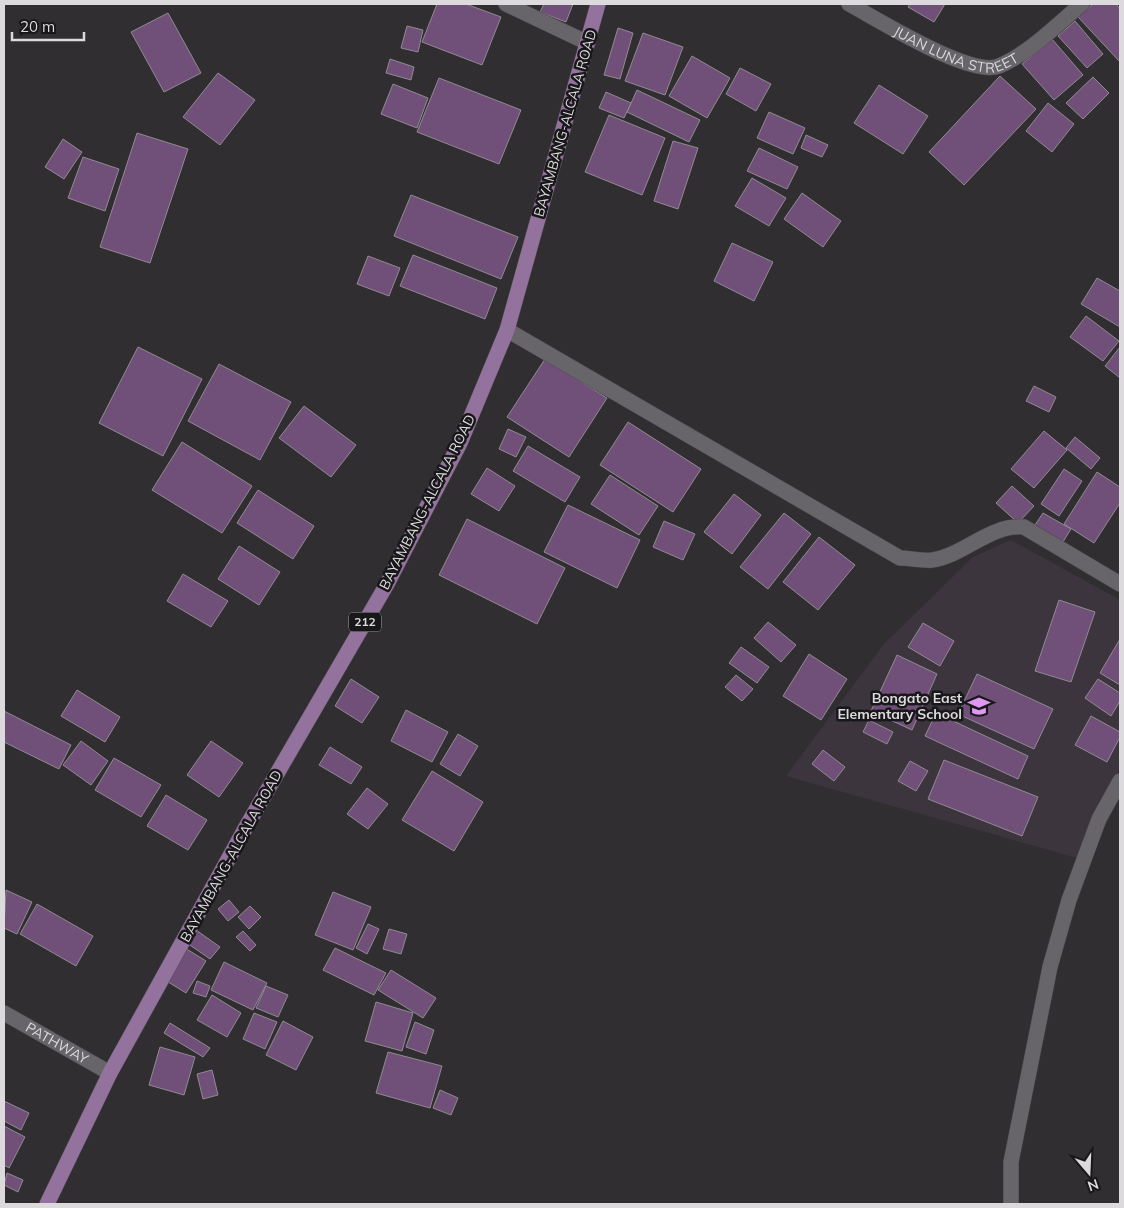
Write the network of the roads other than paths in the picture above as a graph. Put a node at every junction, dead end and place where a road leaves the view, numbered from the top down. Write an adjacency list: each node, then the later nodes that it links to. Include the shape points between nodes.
1 (506, 4): 5 (street)
2 (598, 4): 5 (main road, BAYAMBANG-ALCALA ROAD / 212)
3 (849, 4): 4 (street, JUAN LUNA STREET, via 949,57 978,67 997,67 1025,51)
4 (1082, 4)
5 (588, 43): 6 (main road, BAYAMBANG-ALCALA ROAD / 212)
6 (507, 330): 7 (street, via 900,558 932,560 964,549 1010,526 1024,527); 10 (main road, BAYAMBANG-ALCALA ROAD / 212, via 460,443 387,584)
7 (1120, 584)
8 (1120, 781): 12 (street, via 1092,837 1069,900 1050,967 1011,1162)
9 (4, 1013): 10 (street, PATHWAY)
10 (110, 1073): 11 (main road, BAYAMBANG-ALCALA ROAD / 212)
11 (47, 1204)
12 (1011, 1204)

